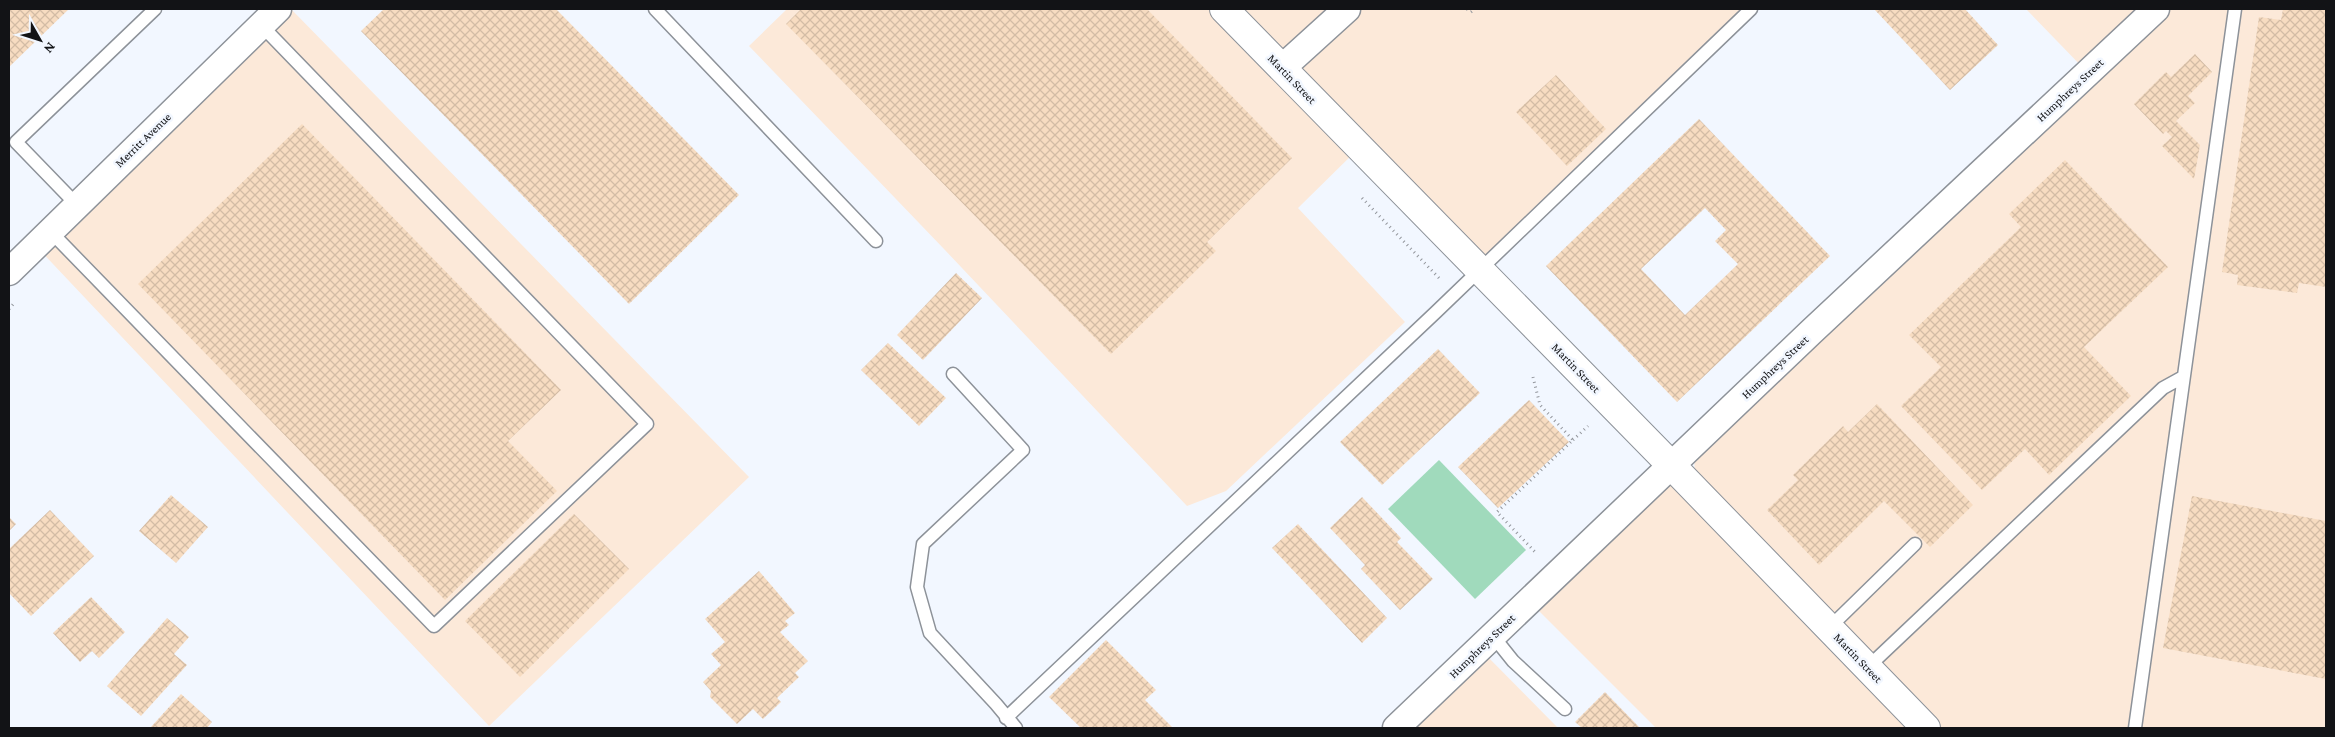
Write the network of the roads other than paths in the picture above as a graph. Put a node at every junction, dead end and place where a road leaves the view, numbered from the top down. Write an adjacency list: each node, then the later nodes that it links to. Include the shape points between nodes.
1 (155, 9): 10 (lane, via 16,142)
2 (655, 9): 12 (lane)
3 (1224, 9): 9 (street, Martin Street)
4 (1347, 9): 9 (street)
5 (1751, 9): 13 (lane)
6 (2156, 9): 17 (street, Humphreys Street)
7 (2235, 9): 16 (lane)
8 (269, 17): 10 (street, Merritt Avenue); 11 (lane, via 647,424 434,626)
9 (1282, 68): 13 (street, Martin Street)
10 (77, 205): 11 (street, Merritt Avenue)
11 (50, 231): 14 (street, Merritt Avenue)
12 (876, 241)
13 (1480, 270): 17 (street, Martin Street); 23 (lane)
14 (9, 272)
15 (953, 374): 23 (lane, via 1024,450 923,544 917,587 930,633)
16 (2183, 377): 21 (lane, via 2163,388); 27 (lane)
17 (1672, 465): 19 (street, Martin Street); 20 (street, Humphreys Street)
18 (1915, 544): 19 (lane)
19 (1829, 628): 21 (street, Martin Street)
20 (1493, 636): 22 (lane, via 1513,661); 24 (street, Humphreys Street)
21 (1867, 668): 26 (street, Martin Street)
22 (1565, 709)
23 (1006, 718): 25 (lane)
24 (1404, 726)
25 (1016, 728)
26 (1926, 728)
27 (2136, 728)

